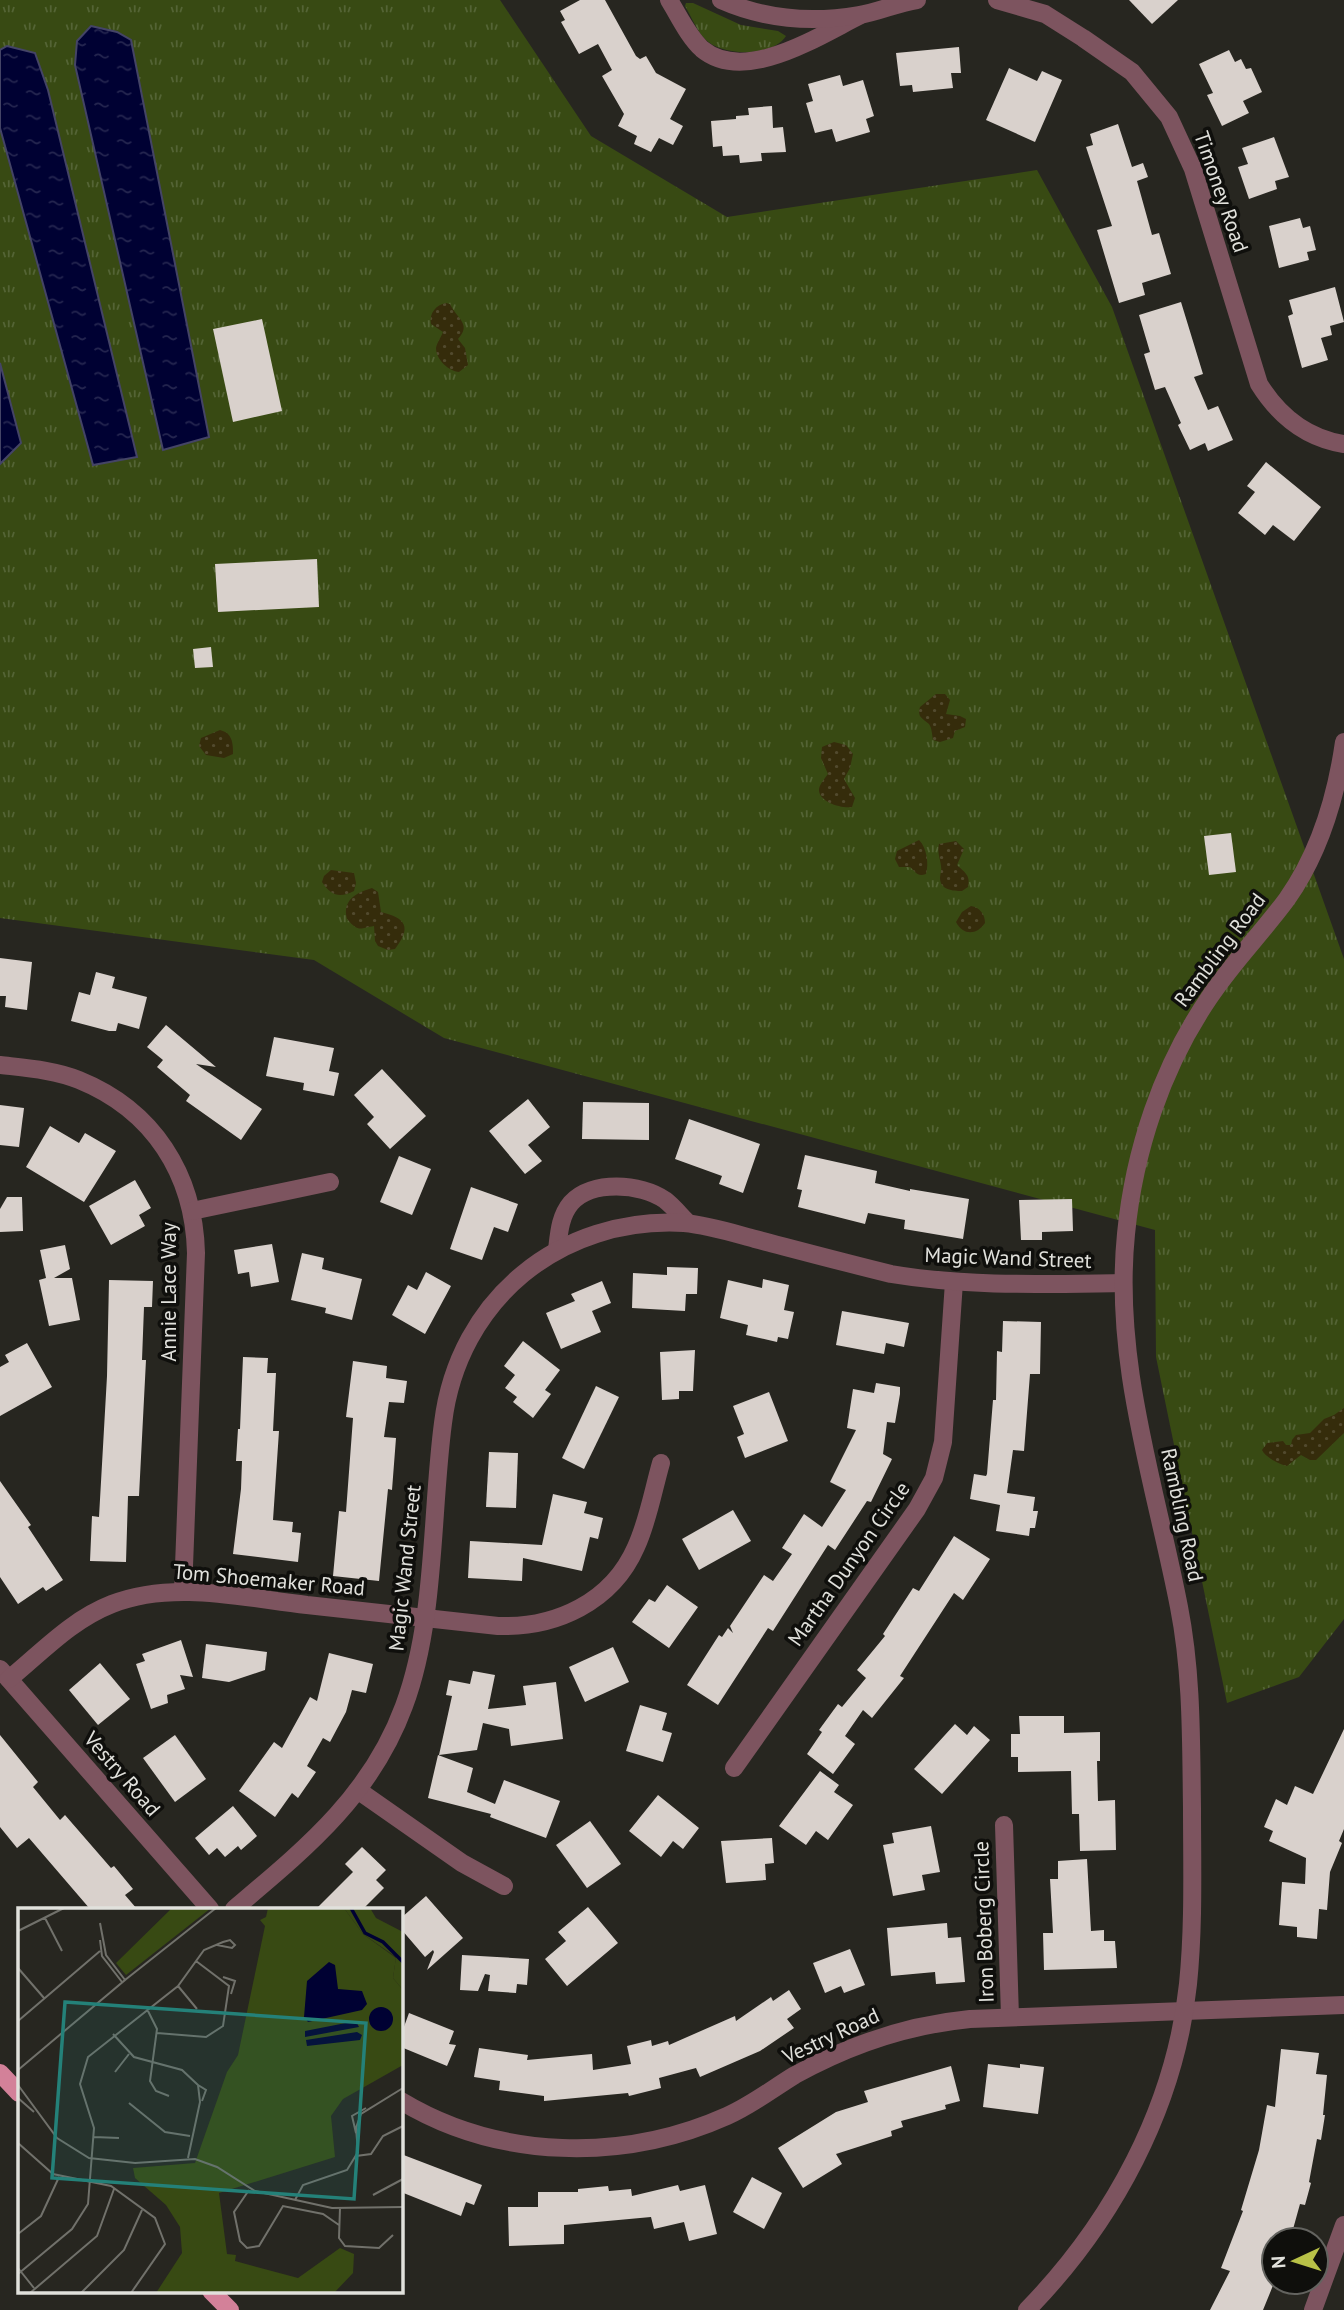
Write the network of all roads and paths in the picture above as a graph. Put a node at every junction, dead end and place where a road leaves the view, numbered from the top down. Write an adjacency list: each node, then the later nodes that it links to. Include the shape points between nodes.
1 (669, 0): 6 (street, via 694,40 716,58 732,63 793,49)
2 (721, 0): 6 (street, via 744,10 806,20)
3 (917, 0): 6 (street)
4 (997, 0): 5 (street, Timoney Road)
5 (1017, 2): 7 (street, Timoney Road, via 1083,37 1129,70 1169,117 1193,169 1259,384 1279,411 1302,429)
6 (861, 15)
7 (1344, 444)
8 (1344, 742): 9 (street, Rambling Road)
9 (1338, 805): 16 (street, Rambling Road, via 1289,896 1209,998 1182,1044 1142,1148 1130,1203)
10 (0, 1065): 12 (street, Annie Lace Way, via 78,1079 125,1106 165,1148 186,1188)
11 (330, 1182): 12 (street)
12 (192, 1211): 18 (street, Annie Lace Way, via 197,1252)
13 (688, 1223): 14 (street, Magic Wand Street, via 627,1226 584,1237); 14 (street, via 664,1199 647,1192 596,1189 572,1202 564,1214); 15 (street, Magic Wand Street, via 891,1274)
14 (557, 1250): 19 (street, Magic Wand Street, via 496,1300 470,1338 452,1380 442,1424)
15 (954, 1282): 16 (street, Magic Wand Street); 21 (street, Martha Dunyon Circle, via 943,1442 930,1486)
16 (1123, 1283): 28 (street, Rambling Road, via 1131,1385 1179,1610 1190,1686 1192,1905)
17 (661, 1463): 19 (street, Tom Shoemaker Road, via 636,1548 615,1580 586,1605 553,1621 517,1627)
18 (183, 1592): 19 (street, Tom Shoemaker Road); 20 (street, Tom Shoemaker Road, via 135,1597 93,1612)
19 (425, 1618): 22 (street, Magic Wand Street, via 405,1705)
20 (4, 1674): 25 (street, Vestry Road)
21 (734, 1768)
22 (359, 1791): 24 (street, via 462,1863); 26 (street, Magic Wand Street, via 306,1848)
23 (1004, 1825): 29 (street, Iron Boberg Circle)
24 (504, 1886)
25 (209, 1908)
26 (235, 1908)
27 (1344, 2005): 28 (street, Vestry Road)
28 (1184, 2010): 29 (street, Vestry Road); 37 (street, Rambling Road, via 1166,2086 1133,2163 1091,2235)
29 (1010, 2017): 32 (street, Vestry Road, via 940,2022 881,2036 821,2062 716,2121 617,2147 558,2148 496,2139 435,2119)
30 (0, 2073): 31 (main road)
31 (18, 2091)
32 (402, 2102)
33 (1344, 2225): 34 (street)
34 (1339, 2262): 38 (street)
35 (212, 2292): 36 (main road)
36 (230, 2310)
37 (1027, 2310)
38 (1313, 2310)

